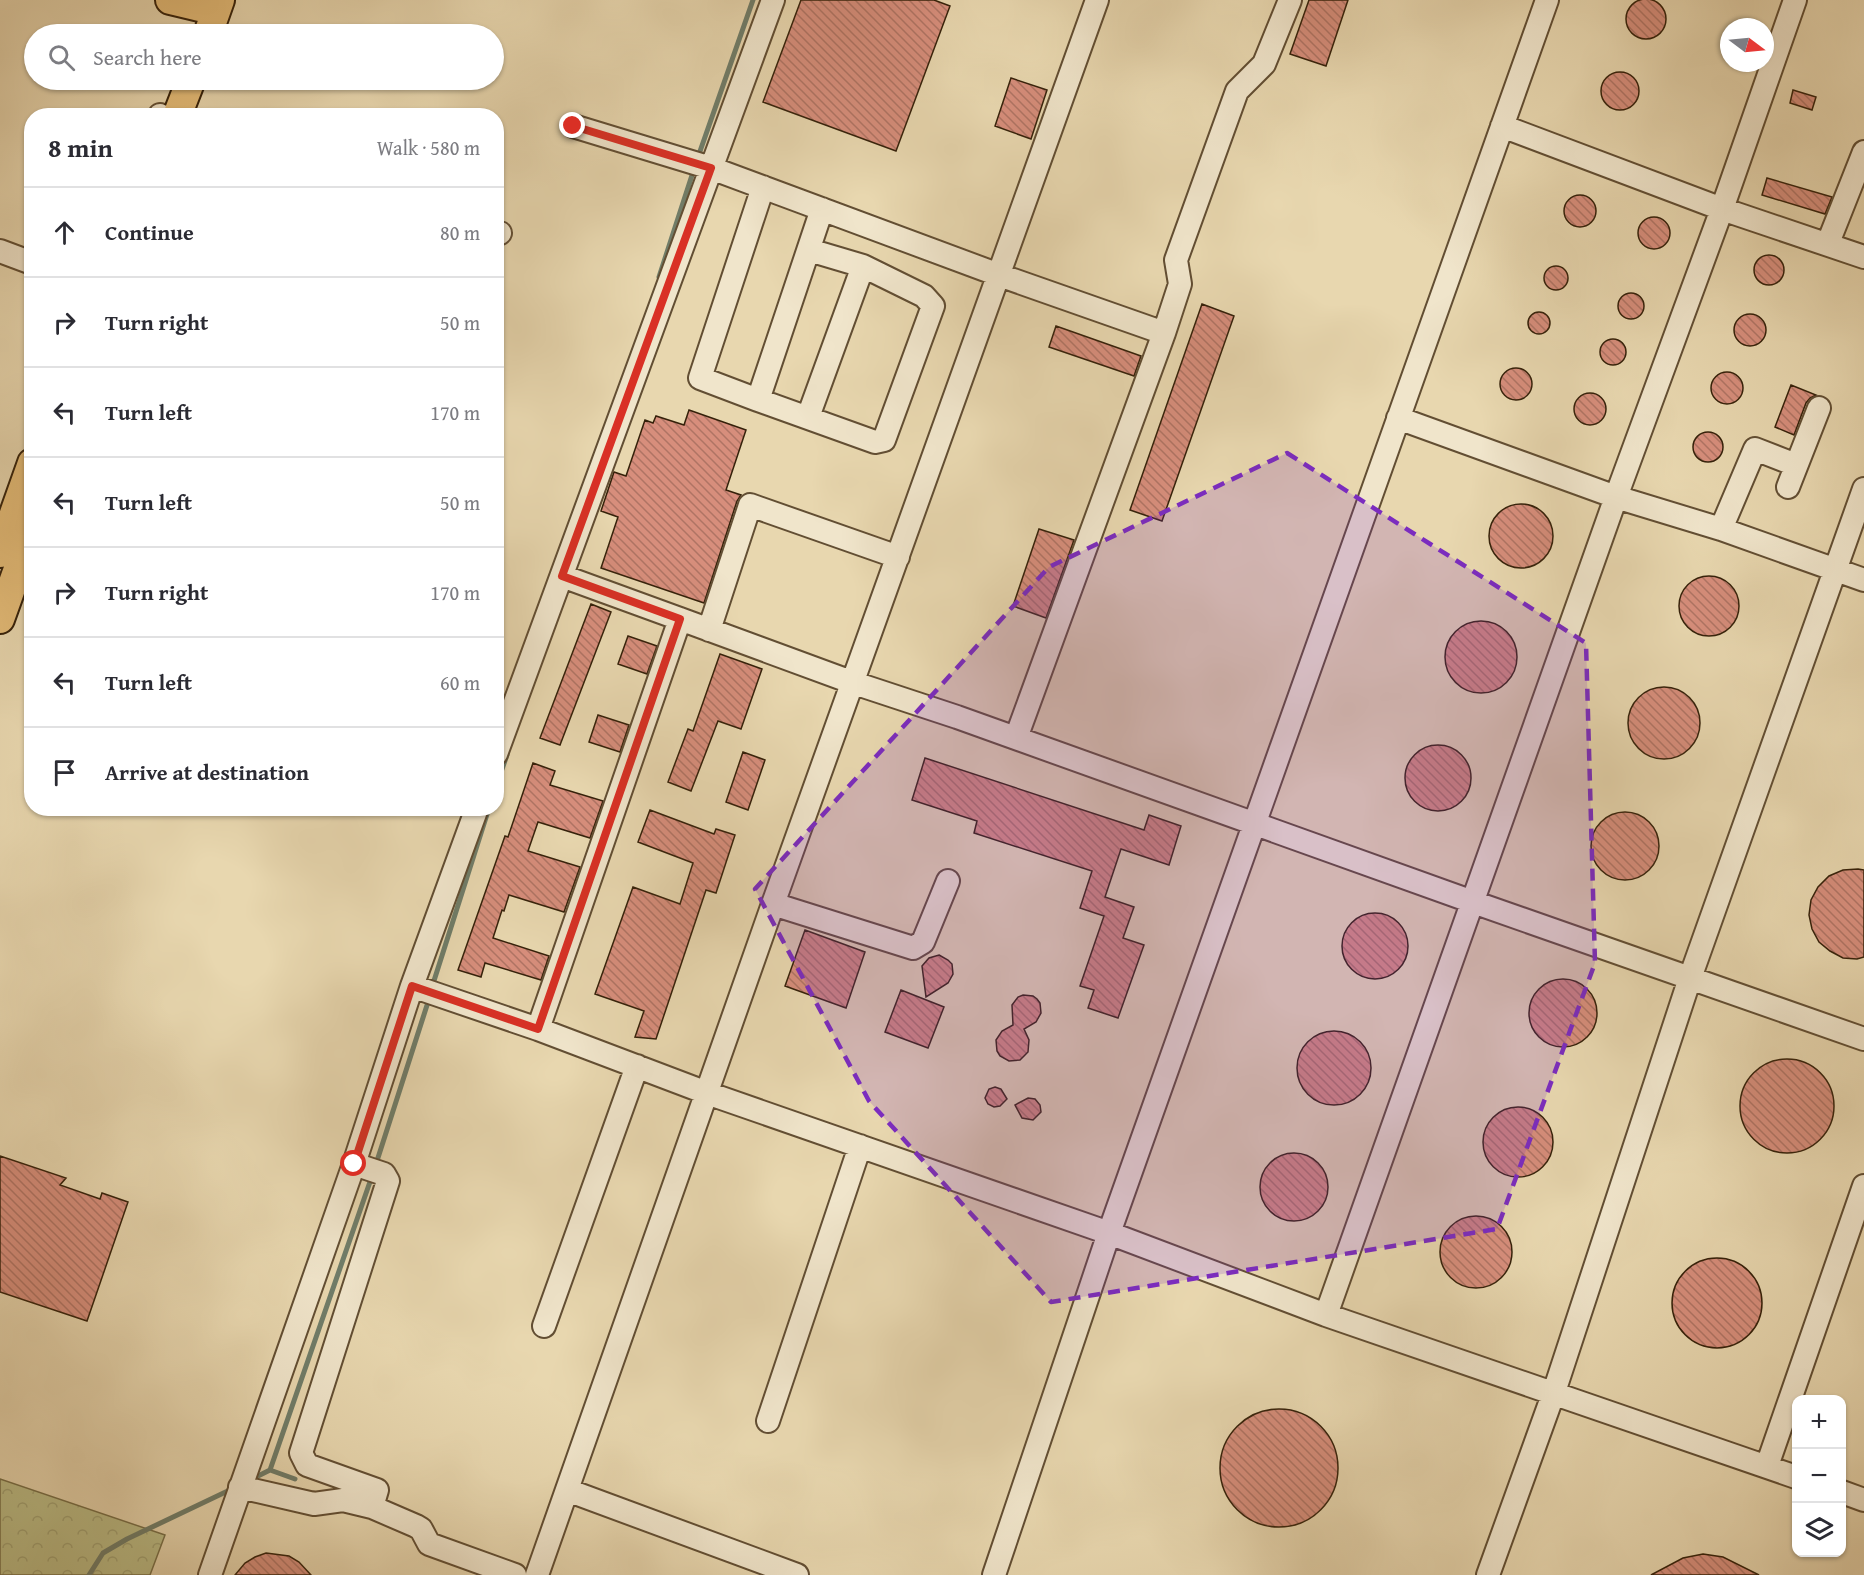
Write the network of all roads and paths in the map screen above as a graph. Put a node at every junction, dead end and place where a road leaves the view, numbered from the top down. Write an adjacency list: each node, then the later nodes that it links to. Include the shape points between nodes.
1 (170, 0): 7 (main road)
2 (773, 0): 16 (lane)
3 (1290, 0): 27 (lane, via 1264,64 1237,91 1176,260 1180,284)
4 (1547, 0): 14 (lane)
5 (1795, 0): 19 (lane)
6 (1093, 1): 26 (lane)
7 (208, 11): 8 (main road)
8 (197, 24)
9 (169, 90): 11 (main road)
10 (187, 90): 12 (main road)
11 (163, 108)
12 (180, 108)
13 (573, 126): 16 (lane)
14 (1502, 126): 19 (lane); 31 (lane)
15 (1864, 152): 20 (lane)
16 (711, 168): 17 (lane); 42 (lane)
17 (763, 187): 18 (lane); 28 (lane, via 700,378)
18 (822, 209): 21 (lane); 26 (lane)
19 (1722, 209): 20 (lane); 36 (lane)
20 (1828, 243): 23 (lane)
21 (809, 250): 25 (lane); 28 (lane)
22 (0, 252): 24 (lane)
23 (1864, 257)
24 (24, 260)
25 (863, 266): 30 (lane); 30 (lane, via 924,297 933,306 884,440 875,442)
26 (999, 275): 27 (lane); 40 (lane)
27 (1164, 333): 49 (lane)
28 (758, 400): 30 (lane)
29 (1819, 408): 32 (lane)
30 (808, 417)
31 (1398, 418): 36 (lane); 51 (lane)
32 (1796, 465): 34 (lane); 37 (lane, via 1755,449)
33 (24, 486): 39 (main road)
34 (1788, 487)
35 (1864, 489): 41 (lane)
36 (1616, 497): 37 (lane); 53 (lane)
37 (1721, 529): 41 (lane)
38 (24, 552): 44 (main road)
39 (0, 553)
40 (898, 557): 46 (lane, via 750,505); 47 (lane)
41 (1835, 570): 43 (lane); 55 (lane)
42 (562, 576): 45 (lane); 48 (lane)
43 (1864, 580)
44 (0, 619)
45 (680, 619): 46 (lane); 57 (lane)
46 (709, 630): 47 (lane)
47 (854, 683): 49 (lane); 54 (lane)
48 (504, 732)
49 (1016, 738): 51 (lane)
50 (474, 816): 56 (lane)
51 (1254, 824): 53 (lane); 64 (lane)
52 (948, 880): 54 (lane, via 923,942 913,948)
53 (1473, 902): 55 (lane); 65 (lane)
54 (773, 904): 60 (lane)
55 (1690, 978): 58 (lane); 67 (lane)
56 (412, 986): 57 (lane); 62 (lane)
57 (538, 1029): 59 (lane)
58 (1864, 1039)
59 (637, 1066): 60 (lane); 66 (lane)
60 (707, 1093): 61 (lane); 72 (lane)
61 (860, 1146): 64 (lane); 68 (lane)
62 (354, 1164): 71 (lane); 75 (lane, via 384,1174 388,1181 301,1453 307,1465 377,1490)
63 (1864, 1186): 69 (lane)
64 (1109, 1233): 65 (lane); 80 (lane)
65 (1326, 1315): 67 (lane)
66 (544, 1326)
67 (1554, 1392): 69 (lane); 81 (lane)
68 (768, 1421)
69 (1767, 1466): 70 (lane)
70 (1792, 1474)
71 (240, 1487): 75 (lane, via 314,1504 343,1500); 76 (lane)
72 (567, 1490): 78 (lane); 79 (lane)
73 (1846, 1493): 74 (lane)
74 (1864, 1500)
75 (372, 1507): 77 (lane, via 421,1529 429,1544)
76 (210, 1575)
77 (515, 1575)
78 (537, 1575)
79 (797, 1575)
80 (994, 1575)
81 (1488, 1575)

